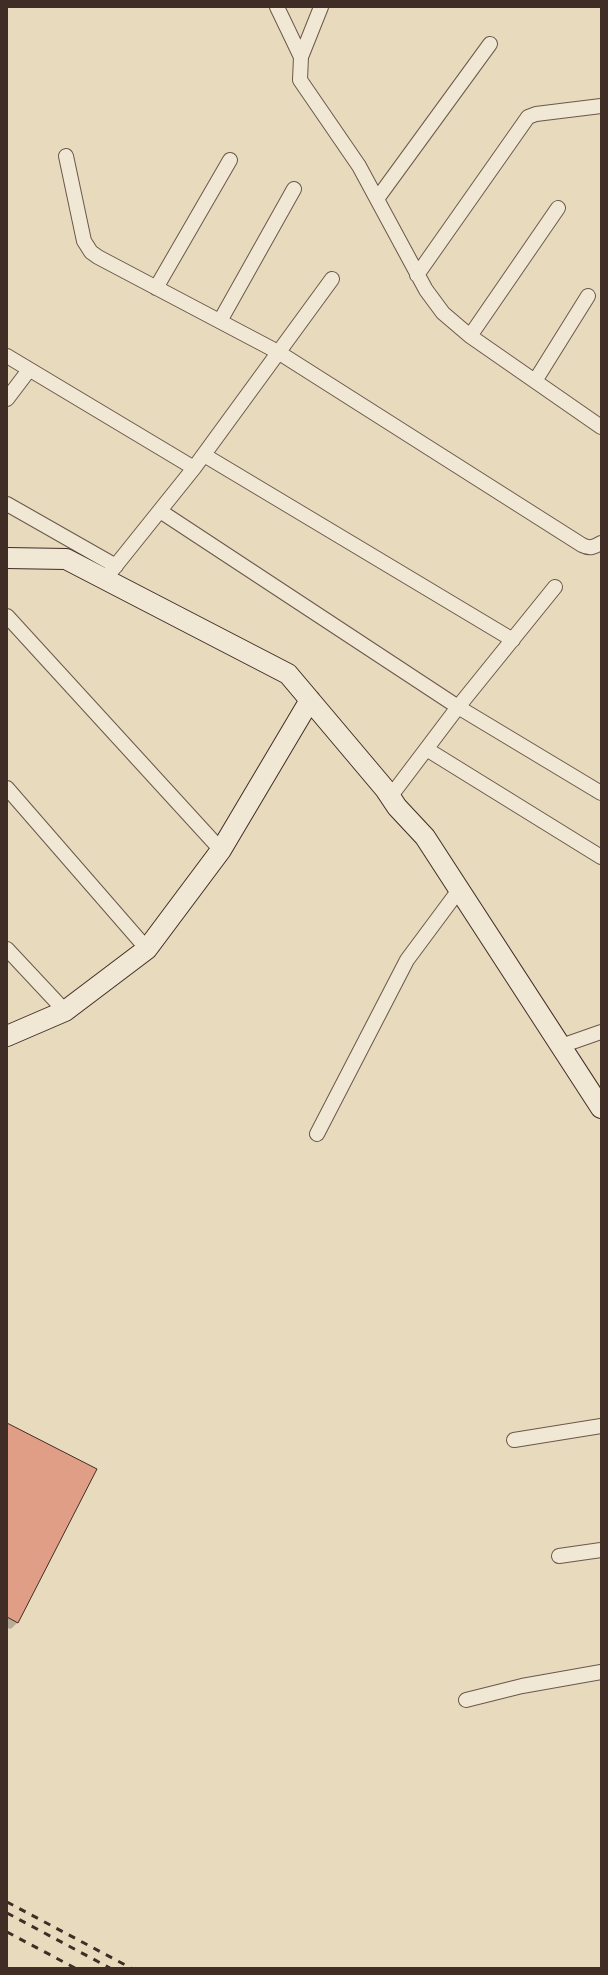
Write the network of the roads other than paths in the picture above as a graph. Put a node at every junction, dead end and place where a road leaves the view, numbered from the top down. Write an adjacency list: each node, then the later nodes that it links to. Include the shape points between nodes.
1 (277, 7): 4 (street)
2 (321, 7): 4 (street)
3 (490, 44): 9 (street)
4 (301, 57): 9 (street, via 300,80 359,166)
5 (601, 106): 11 (street, via 536,114 528,118)
6 (66, 156): 13 (street, via 81,230 91,252)
7 (230, 160): 13 (street)
8 (294, 189): 15 (street)
9 (377, 199): 11 (street)
10 (558, 208): 16 (street)
11 (417, 275): 16 (street, via 443,313)
12 (332, 279): 17 (street)
13 (156, 288): 15 (street)
14 (588, 296): 20 (street)
15 (220, 321): 17 (street)
16 (470, 336): 20 (street)
17 (278, 352): 23 (street); 27 (street, via 582,546 588,548)
18 (7, 356): 19 (street)
19 (29, 370): 21 (street); 24 (street)
20 (535, 381): 22 (street)
21 (7, 399)
22 (601, 427)
23 (204, 455): 24 (street); 32 (street)
24 (194, 468): 26 (street)
25 (7, 504): 29 (street)
26 (160, 511): 29 (street); 34 (street)
27 (601, 543)
28 (7, 558): 29 (street, via 66,559)
29 (110, 572): 33 (street, via 288,674)
30 (554, 587): 32 (street)
31 (7, 616): 39 (street)
32 (513, 640): 34 (street)
33 (310, 700): 38 (street); 39 (street)
34 (458, 707): 35 (street); 37 (street)
35 (428, 750): 38 (street); 40 (street)
36 (7, 788): 43 (street)
37 (601, 793)
38 (390, 797): 41 (street, via 424,837)
39 (221, 850): 43 (street)
40 (601, 857)
41 (459, 890): 47 (street); 49 (street, via 404,964)
42 (7, 949): 44 (street)
43 (148, 949): 44 (street)
44 (65, 1010): 46 (street)
45 (601, 1032): 47 (street)
46 (7, 1036)
47 (561, 1046): 48 (street)
48 (601, 1108)
49 (317, 1134)
50 (601, 1426): 51 (street)
51 (514, 1440)
52 (601, 1550): 53 (street)
53 (559, 1556)
54 (601, 1672): 55 (street, via 522,1686)
55 (466, 1700)

